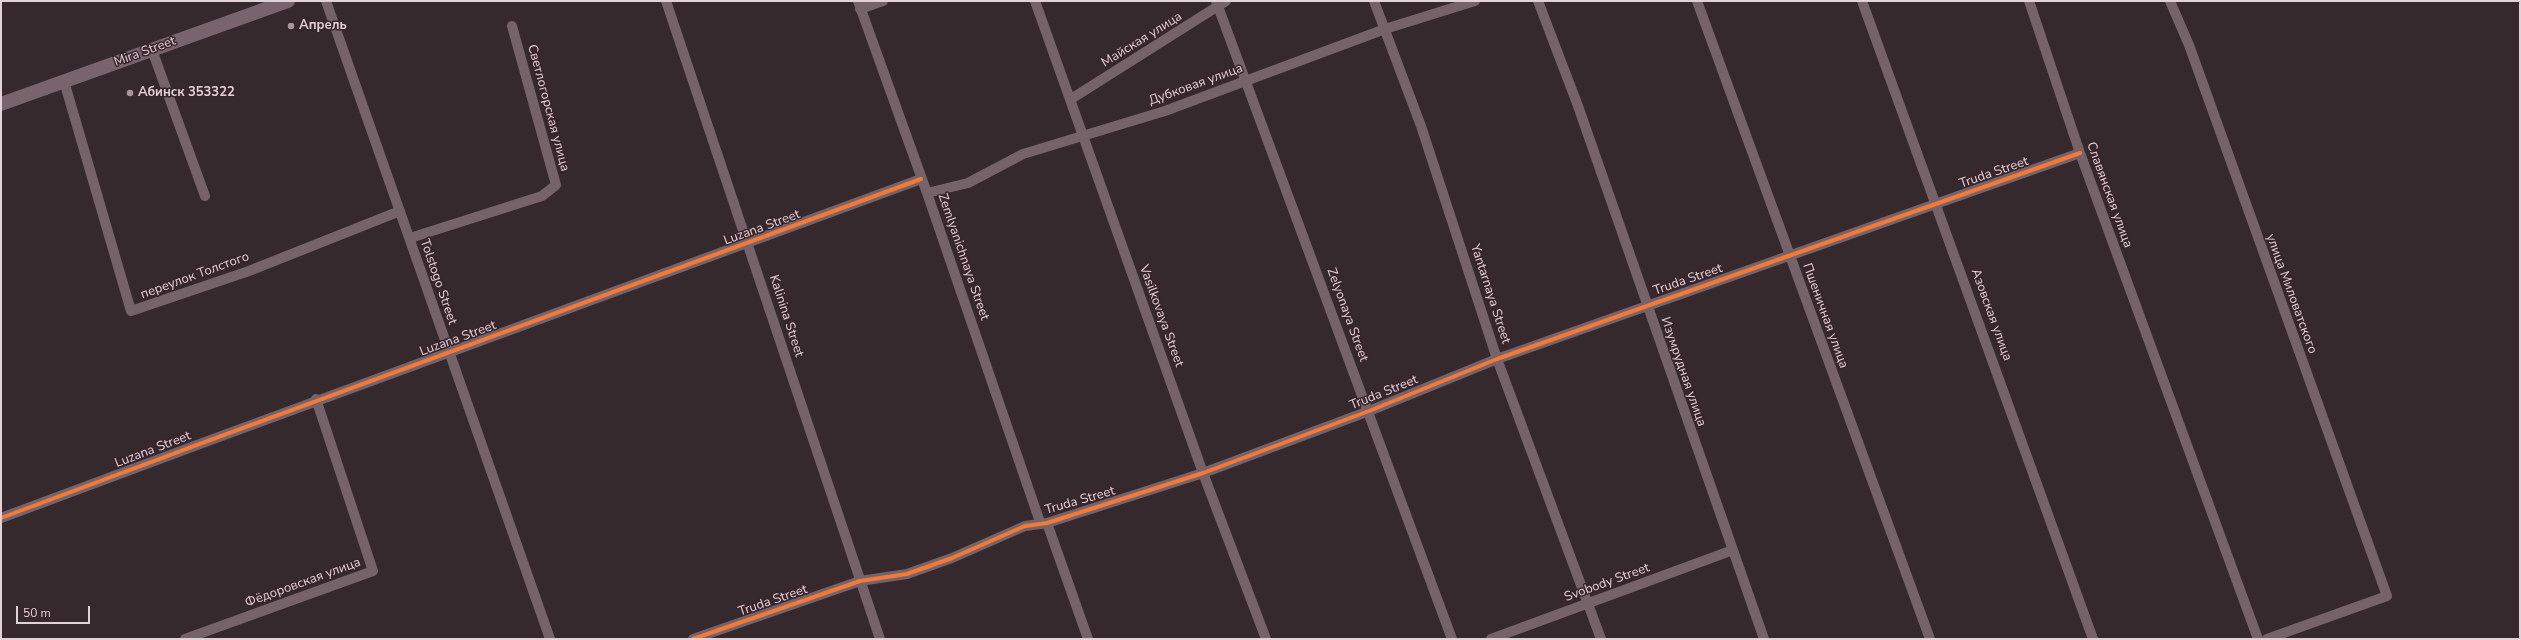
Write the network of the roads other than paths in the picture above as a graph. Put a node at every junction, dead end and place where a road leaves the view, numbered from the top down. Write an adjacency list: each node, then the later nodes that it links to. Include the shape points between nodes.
1 (288, 1): 17 (main road, Mira Street)
2 (326, 1): 28 (street, Tolstogo Street)
3 (666, 1): 30 (street, Kalinina Street)
4 (883, 1): 14 (street)
5 (1035, 1): 20 (street, Vasilkovaya Street)
6 (1374, 1): 16 (street, Yantarnaya Street)
7 (1475, 1): 16 (street, Дубковая улица)
8 (1538, 1): 32 (street, Изумрудная улица, via 1578,106)
9 (1697, 1): 31 (street, Пшеничная улица)
10 (1862, 1): 27 (street, Азовская улица)
11 (2029, 1): 23 (street, Славянская улица)
12 (2170, 1): 56 (street, улица Миловатского, via 2189,45 2387,596)
13 (1220, 3): 19 (street, Zelyonaya Street); 20 (street, Майская улица)
14 (859, 5): 24 (street, Zemlyanichnaya Street)
15 (512, 26): 29 (street, Светлогорская улица, via 556,185 542,196)
16 (1385, 30): 19 (street, Дубковая улица); 34 (street, Yantarnaya Street, via 1421,126)
17 (152, 50): 18 (main road, Mira Street); 26 (street)
18 (64, 81): 21 (main road, Mira Street); 28 (street, переулок Толстого, via 131,311 249,271)
19 (1246, 81): 22 (street, Дубковая улица, via 1165,111); 36 (street, Zelyonaya Street)
20 (1071, 100): 22 (street, Vasilkovaya Street)
21 (1, 104)
22 (1083, 136): 25 (street, Дубковая улица, via 1022,154 968,183); 37 (street, Vasilkovaya Street)
23 (2080, 153): 27 (street, Truda Street); 55 (street, Славянская улица)
24 (921, 179): 25 (street, Zemlyanichnaya Street); 30 (street, Luzana Street)
25 (927, 193): 39 (street, Zemlyanichnaya Street)
26 (205, 196)
27 (1938, 204): 31 (street, Truda Street); 54 (street, Азовская улица)
28 (400, 211): 29 (street, Tolstogo Street)
29 (410, 238): 33 (street, Tolstogo Street)
30 (749, 243): 33 (street, Luzana Street); 41 (street, Kalinina Street)
31 (1789, 254): 32 (street, Truda Street); 53 (street, Пшеничная улица)
32 (1646, 305): 34 (street, Truda Street); 40 (street, Изумрудная улица)
33 (449, 354): 35 (street, Luzana Street); 44 (street, Tolstogo Street)
34 (1498, 358): 36 (street, Truda Street); 42 (street, Yantarnaya Street)
35 (316, 399): 38 (street, Luzana Street); 43 (street, Фёдоровская улица, via 373,571)
36 (1369, 410): 37 (street, Truda Street); 49 (street, Zelyonaya Street)
37 (1203, 473): 39 (street, Truda Street); 48 (street, Vasilkovaya Street)
38 (1, 518)
39 (1043, 522): 41 (street, Truda Street, via 1024,526 952,558 907,574); 47 (street, Zemlyanichnaya Street)
40 (1732, 550): 42 (street, Svobody Street); 52 (street, Изумрудная улица)
41 (860, 581): 45 (street, Truda Street); 46 (street, Kalinina Street)
42 (1588, 604): 50 (street, Svobody Street); 51 (street, Yantarnaya Street)
43 (184, 639)
44 (550, 639)
45 (693, 639)
46 (880, 639)
47 (1088, 639)
48 (1266, 639)
49 (1452, 639)
50 (1491, 639)
51 (1601, 639)
52 (1764, 639)
53 (1930, 639)
54 (2093, 639)
55 (2258, 639)
56 (2267, 639)

